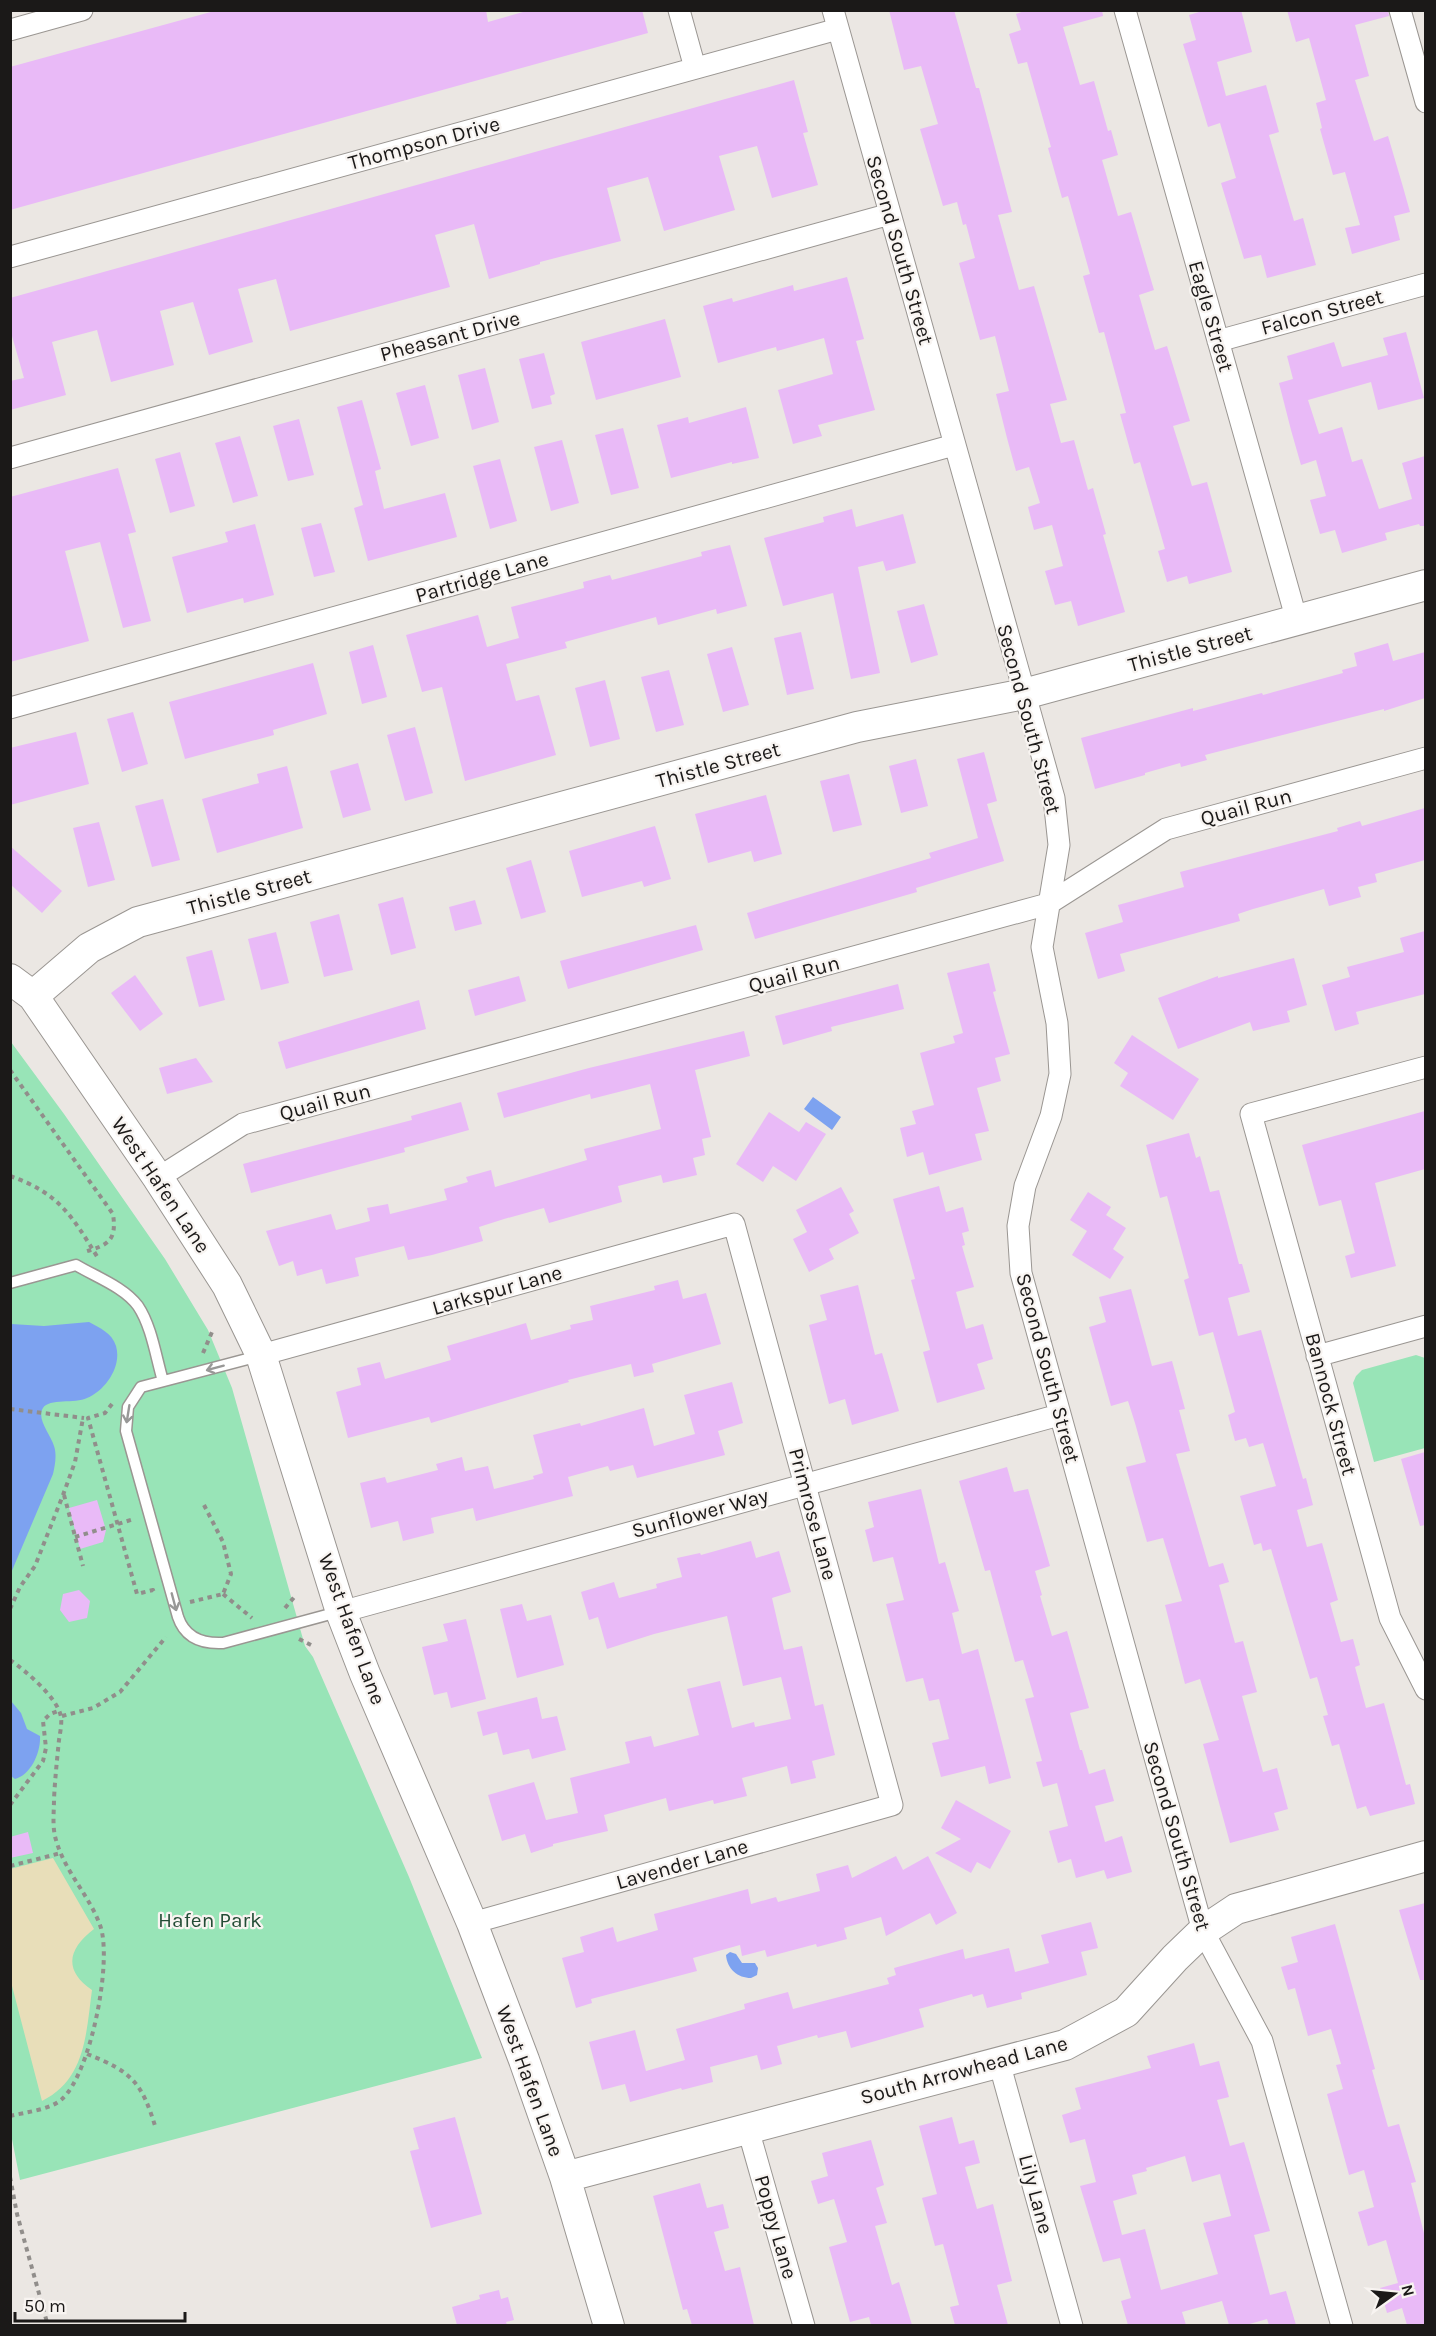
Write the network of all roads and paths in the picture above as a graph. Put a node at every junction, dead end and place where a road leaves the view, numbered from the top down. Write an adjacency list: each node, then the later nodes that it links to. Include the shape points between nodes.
1 (82, 10): 6 (street)
2 (679, 10): 7 (street)
3 (1125, 10): 12 (street, Eagle Street)
4 (1400, 10): 8 (street)
5 (836, 20): 7 (street, Thompson Drive); 9 (street, Second South Street)
6 (10, 30)
7 (695, 68): 10 (street, Thompson Drive)
8 (1425, 102)
9 (890, 214): 13 (street, Second South Street); 14 (street, Pheasant Drive)
10 (10, 257)
11 (1425, 284): 12 (street, Falcon Street)
12 (1218, 341): 16 (street, Eagle Street)
13 (954, 445): 17 (street, Second South Street); 18 (street, Partridge Lane)
14 (10, 458)
15 (1425, 585): 16 (street, Thistle Street)
16 (1297, 621): 17 (street, Thistle Street)
17 (1024, 694): 20 (street, Second South Street, via 1054,798 1059,845); 21 (street, Thistle Street, via 857,727 138,922)
18 (10, 708)
19 (1425, 758): 20 (street, Quail Run, via 1166,829)
20 (1048, 904): 25 (street, Quail Run, via 243,1124); 33 (street, Second South Street, via 1042,946 1057,1023 1060,1074 1051,1116 1025,1186 1018,1226 1021,1272)
21 (22, 987): 25 (street, West Hafen Lane)
22 (1425, 1067): 30 (street, Bannock Street, via 1251,1114)
23 (10, 1070): 24 (path, via 113,1214 115,1228 111,1239 93,1249 54,1197)
24 (10, 1176)
25 (158, 1178): 29 (street, West Hafen Lane, via 227,1285)
26 (734, 1224): 29 (street, Larkspur Lane); 34 (street, Primrose Lane)
27 (10, 1283): 31 (lane, via 76,1265 122,1292 137,1306 146,1325)
28 (1425, 1326): 30 (street)
29 (261, 1355): 31 (lane, one-way to 31); 44 (street, West Hafen Lane)
30 (1317, 1356): 49 (street, Bannock Street, via 1390,1618)
31 (163, 1382): 44 (lane, one-way to 44, via 141,1387 128,1407 126,1431 181,1626 195,1639 208,1644 223,1643)
32 (10, 1409): 35 (path, via 85,1418)
33 (1059, 1415): 34 (street, Sunflower Way); 58 (street, Second South Street)
34 (804, 1485): 44 (street, Sunflower Way); 53 (street, Primrose Lane)
35 (63, 1494): 37 (path); 43 (path, via 35,1566)
36 (204, 1505): 40 (path, via 223,1542 231,1574)
37 (75, 1537): 38 (path); 39 (path, via 117,1524 137,1594)
38 (82, 1566)
39 (153, 1590)
40 (223, 1594): 42 (path); 46 (path)
41 (296, 1595): 45 (path)
42 (187, 1603)
43 (10, 1609)
44 (341, 1611): 57 (street, West Hafen Lane)
45 (280, 1612)
46 (253, 1618)
47 (166, 1637): 51 (path, via 120,1692 93,1708)
48 (10, 1660): 50 (path, via 48,1693)
49 (1425, 1689)
50 (58, 1711): 51 (path); 52 (path, via 43,1721 43,1761)
51 (62, 1716): 54 (path, via 53,1817)
52 (10, 1804)
53 (892, 1805): 57 (street, Lavender Lane)
54 (61, 1853): 56 (path); 59 (path, via 101,1926 104,1943 100,1990)
55 (1425, 1856): 58 (street, South Arrowhead Lane, via 1236,1909)
56 (10, 1866)
57 (472, 1923): 65 (street, West Hafen Lane)
58 (1203, 1931): 60 (street, South Arrowhead Lane, via 1126,2013 1065,2045); 70 (street, Second South Street, via 1262,2041)
59 (87, 2054): 61 (path, via 74,2085 61,2100); 62 (path, via 114,2065 138,2084)
60 (999, 2062): 63 (street, South Arrowhead Lane); 69 (street, Lily Lane)
61 (10, 2116)
62 (156, 2129)
63 (748, 2129): 65 (street, South Arrowhead Lane); 68 (street, Poppy Lane)
64 (10, 2177): 66 (path)
65 (565, 2177): 67 (street, West Hafen Lane)
66 (48, 2325)
67 (609, 2325)
68 (804, 2325)
69 (1072, 2325)
70 (1342, 2325)

